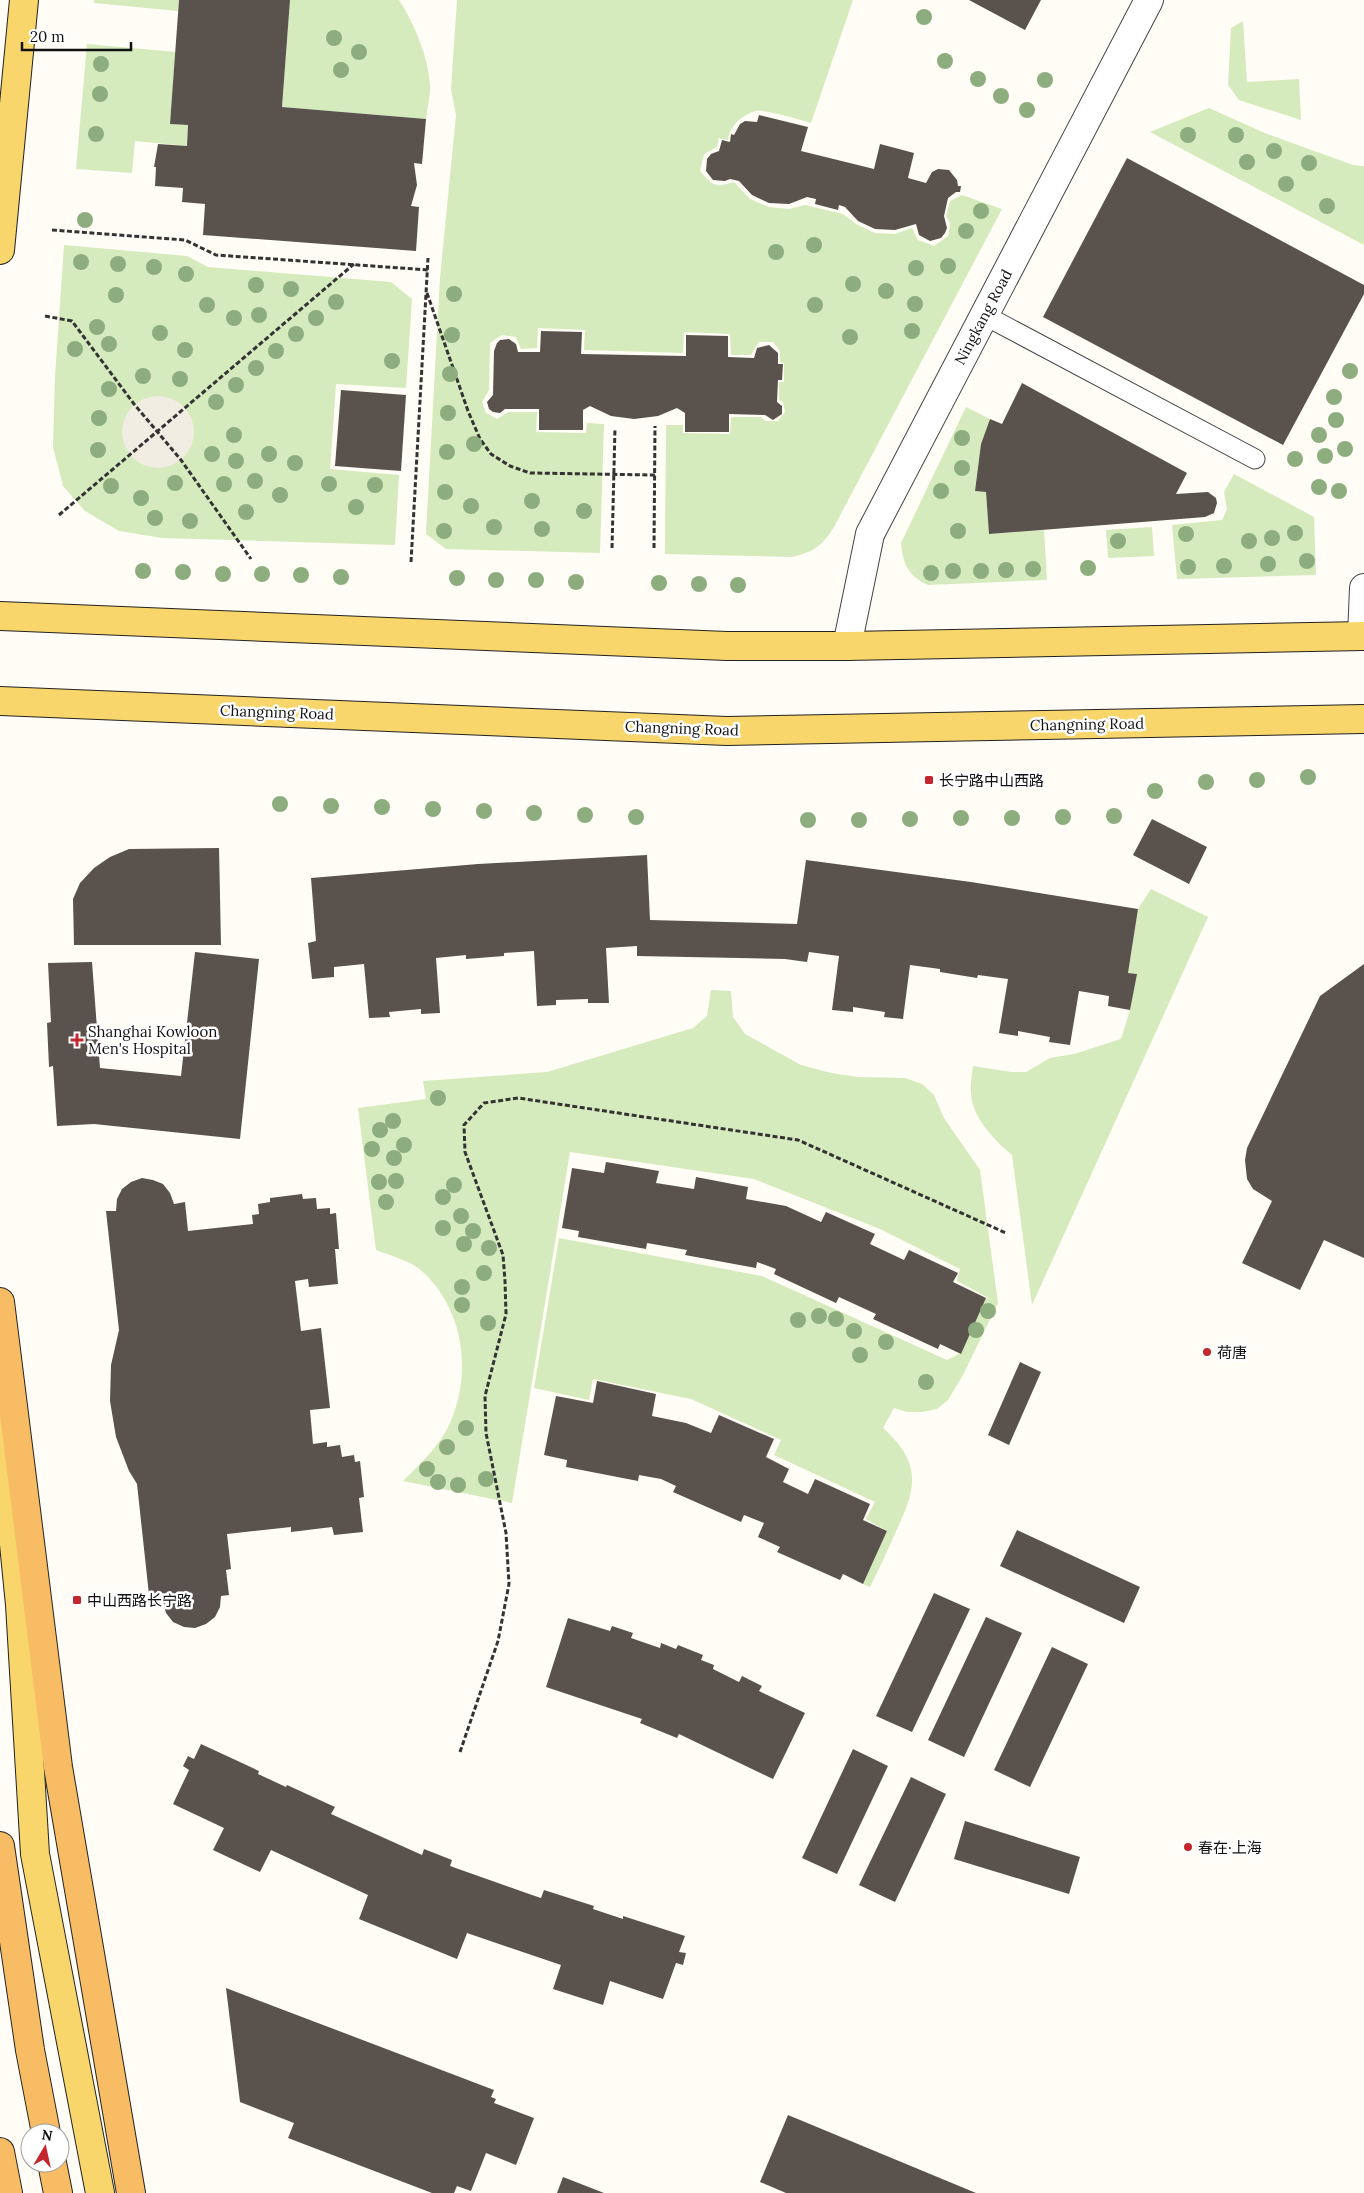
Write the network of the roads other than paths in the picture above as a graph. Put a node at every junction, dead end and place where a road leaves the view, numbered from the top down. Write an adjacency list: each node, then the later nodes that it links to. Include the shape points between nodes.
1 (24, 0): 3 (main road)
2 (1150, 0): 4 (street, Ningkang Road)
3 (0, 250)
4 (984, 315): 5 (lane); 9 (street, Ningkang Road, via 870,534)
5 (1255, 459)
6 (1364, 588): 8 (street)
7 (0, 616): 9 (main road, via 727,646)
8 (1363, 636): 9 (main road)
9 (847, 646)
10 (0, 701): 11 (main road, Changning Road, via 727,731)
11 (1364, 720)
12 (0, 1302): 21 (highway, via 58,1767)
13 (0, 1403): 20 (main road, via 20,1605 34,1854)
14 (0, 1846): 15 (highway)
15 (44, 2123)
16 (0, 2152): 18 (highway)
17 (54, 2173): 19 (highway)
18 (8, 2193)
19 (58, 2193)
20 (100, 2193)
21 (131, 2193)

